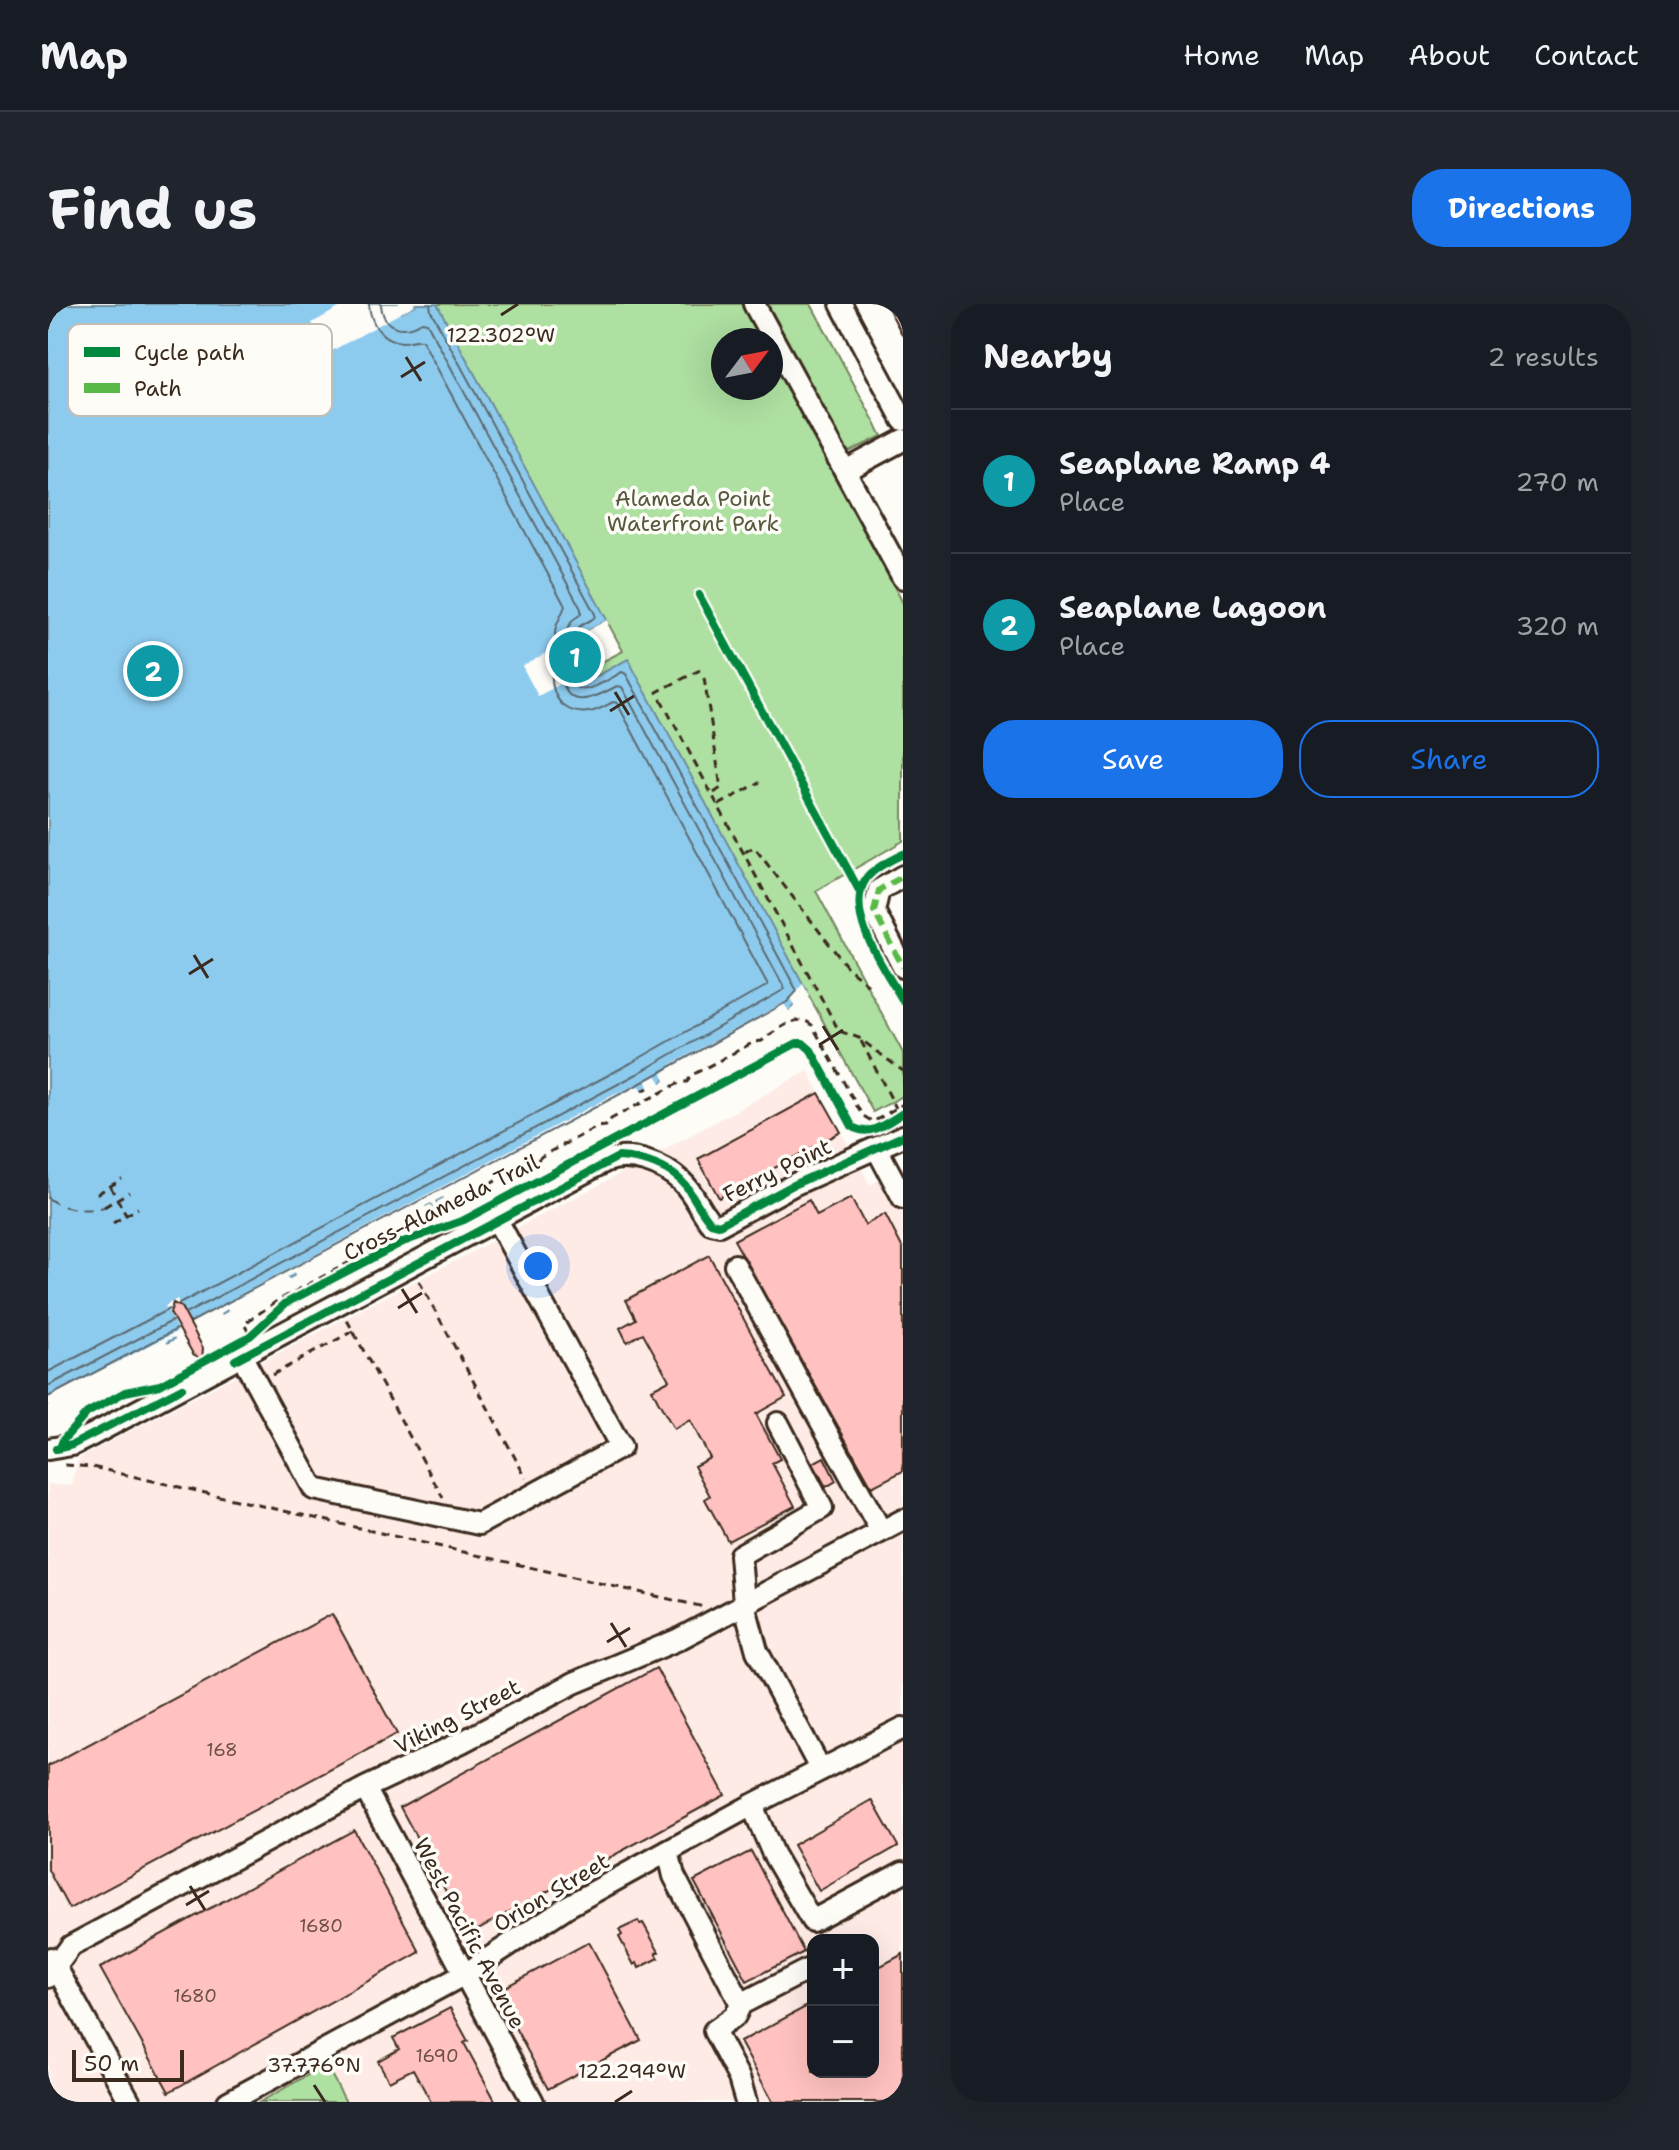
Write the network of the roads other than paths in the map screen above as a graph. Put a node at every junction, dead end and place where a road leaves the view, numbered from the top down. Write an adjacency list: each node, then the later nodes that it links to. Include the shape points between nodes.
1 (754, 304): 6 (street)
2 (841, 304): 3 (street)
3 (896, 391): 4 (street)
4 (903, 420)
5 (903, 440): 6 (street)
6 (845, 471): 7 (street)
7 (903, 578)
8 (902, 877): 9 (street, via 879,890 874,911)
9 (903, 967)
10 (903, 1136): 11 (street, Ferry Point)
11 (874, 1140): 12 (street); 13 (street, Ferry Point, via 719,1225 711,1223 670,1172 618,1157)
12 (903, 1198)
13 (497, 1220): 15 (street, Ferry Point); 15 (street, via 621,1447 479,1524 314,1489)
14 (735, 1265): 19 (street)
15 (240, 1350): 17 (street, Ferry Point, via 72,1445)
16 (778, 1423): 20 (street, via 822,1508 740,1555)
17 (48, 1449)
18 (903, 1520): 19 (street, Viking Street)
19 (881, 1531): 20 (street, Viking Street)
20 (736, 1608): 22 (street); 23 (street, Viking Street)
21 (903, 1728): 22 (street, Orion Street)
22 (821, 1770): 24 (street, Orion Street)
23 (365, 1788): 29 (street, Viking Street, via 71,1946); 31 (street, West Pacific Avenue)
24 (752, 1805): 25 (street, Orion Street); 27 (street)
25 (668, 1851): 31 (street, Orion Street, via 568,1906); 32 (street, via 674,1876)
26 (903, 1872): 27 (street)
27 (812, 1921): 28 (street)
28 (819, 1934)
29 (50, 1966): 33 (street)
30 (807, 1970): 32 (street)
31 (465, 1974): 34 (street, Orion Street); 35 (street, West Pacific Avenue)
32 (741, 2004): 36 (street, via 735,2016 714,2031)
33 (130, 2102)
34 (228, 2102)
35 (533, 2102)
36 (746, 2102)

